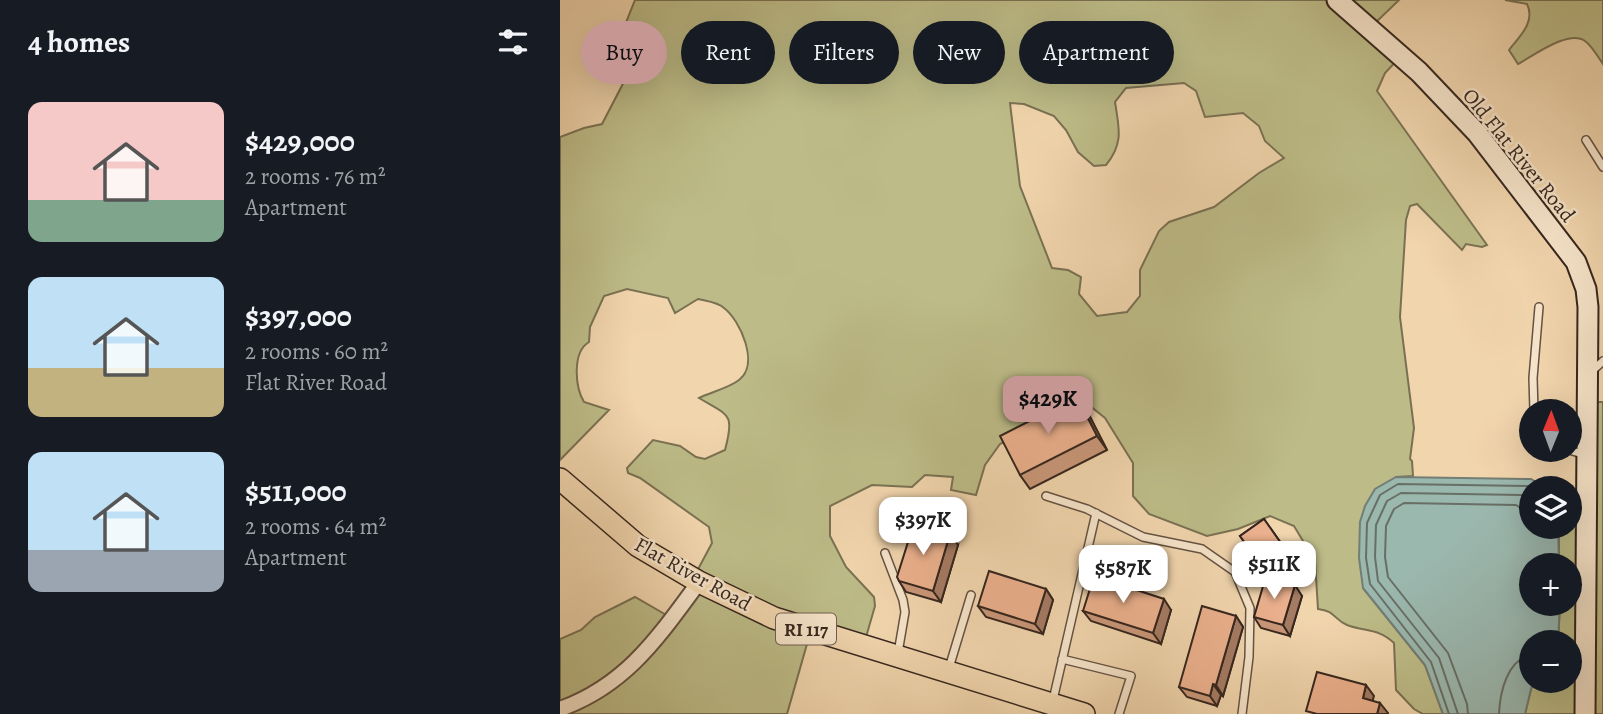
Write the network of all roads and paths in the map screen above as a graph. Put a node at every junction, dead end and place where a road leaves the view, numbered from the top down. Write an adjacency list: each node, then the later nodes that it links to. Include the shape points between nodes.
1 (1337, 0): 6 (street, Old Flat River Road, via 1419,72 1478,133 1576,262 1588,307)
2 (1586, 141): 3 (lane)
3 (1603, 167)
4 (1539, 307): 7 (lane)
5 (1603, 361): 6 (lane)
6 (1587, 375): 8 (street, Old Flat River Road)
7 (1534, 399)
8 (1595, 404): 9 (street, Old Flat River Road)
9 (1582, 441)
10 (1578, 462): 25 (street, Old Flat River Road)
11 (560, 479): 15 (main road, Flat River Road / RI 117, via 638,546)
12 (1046, 496): 13 (lane)
13 (1096, 513): 18 (lane); 24 (lane, via 1143,537 1202,550 1235,572 1250,608)
14 (885, 553): 17 (lane, via 905,612)
15 (699, 582): 17 (main road, Flat River Road / RI 117, via 774,618); 21 (street, via 658,638 617,680)
16 (971, 596): 19 (lane)
17 (898, 657): 19 (main road, Flat River Road / RI 117)
18 (1062, 659): 20 (lane); 23 (lane, via 1131,676)
19 (948, 672): 20 (main road, Flat River Road / RI 117)
20 (1052, 705): 22 (main road, Flat River Road / RI 117)
21 (560, 709)
22 (1084, 714)
23 (1119, 714)
24 (1242, 714)
25 (1585, 714)

